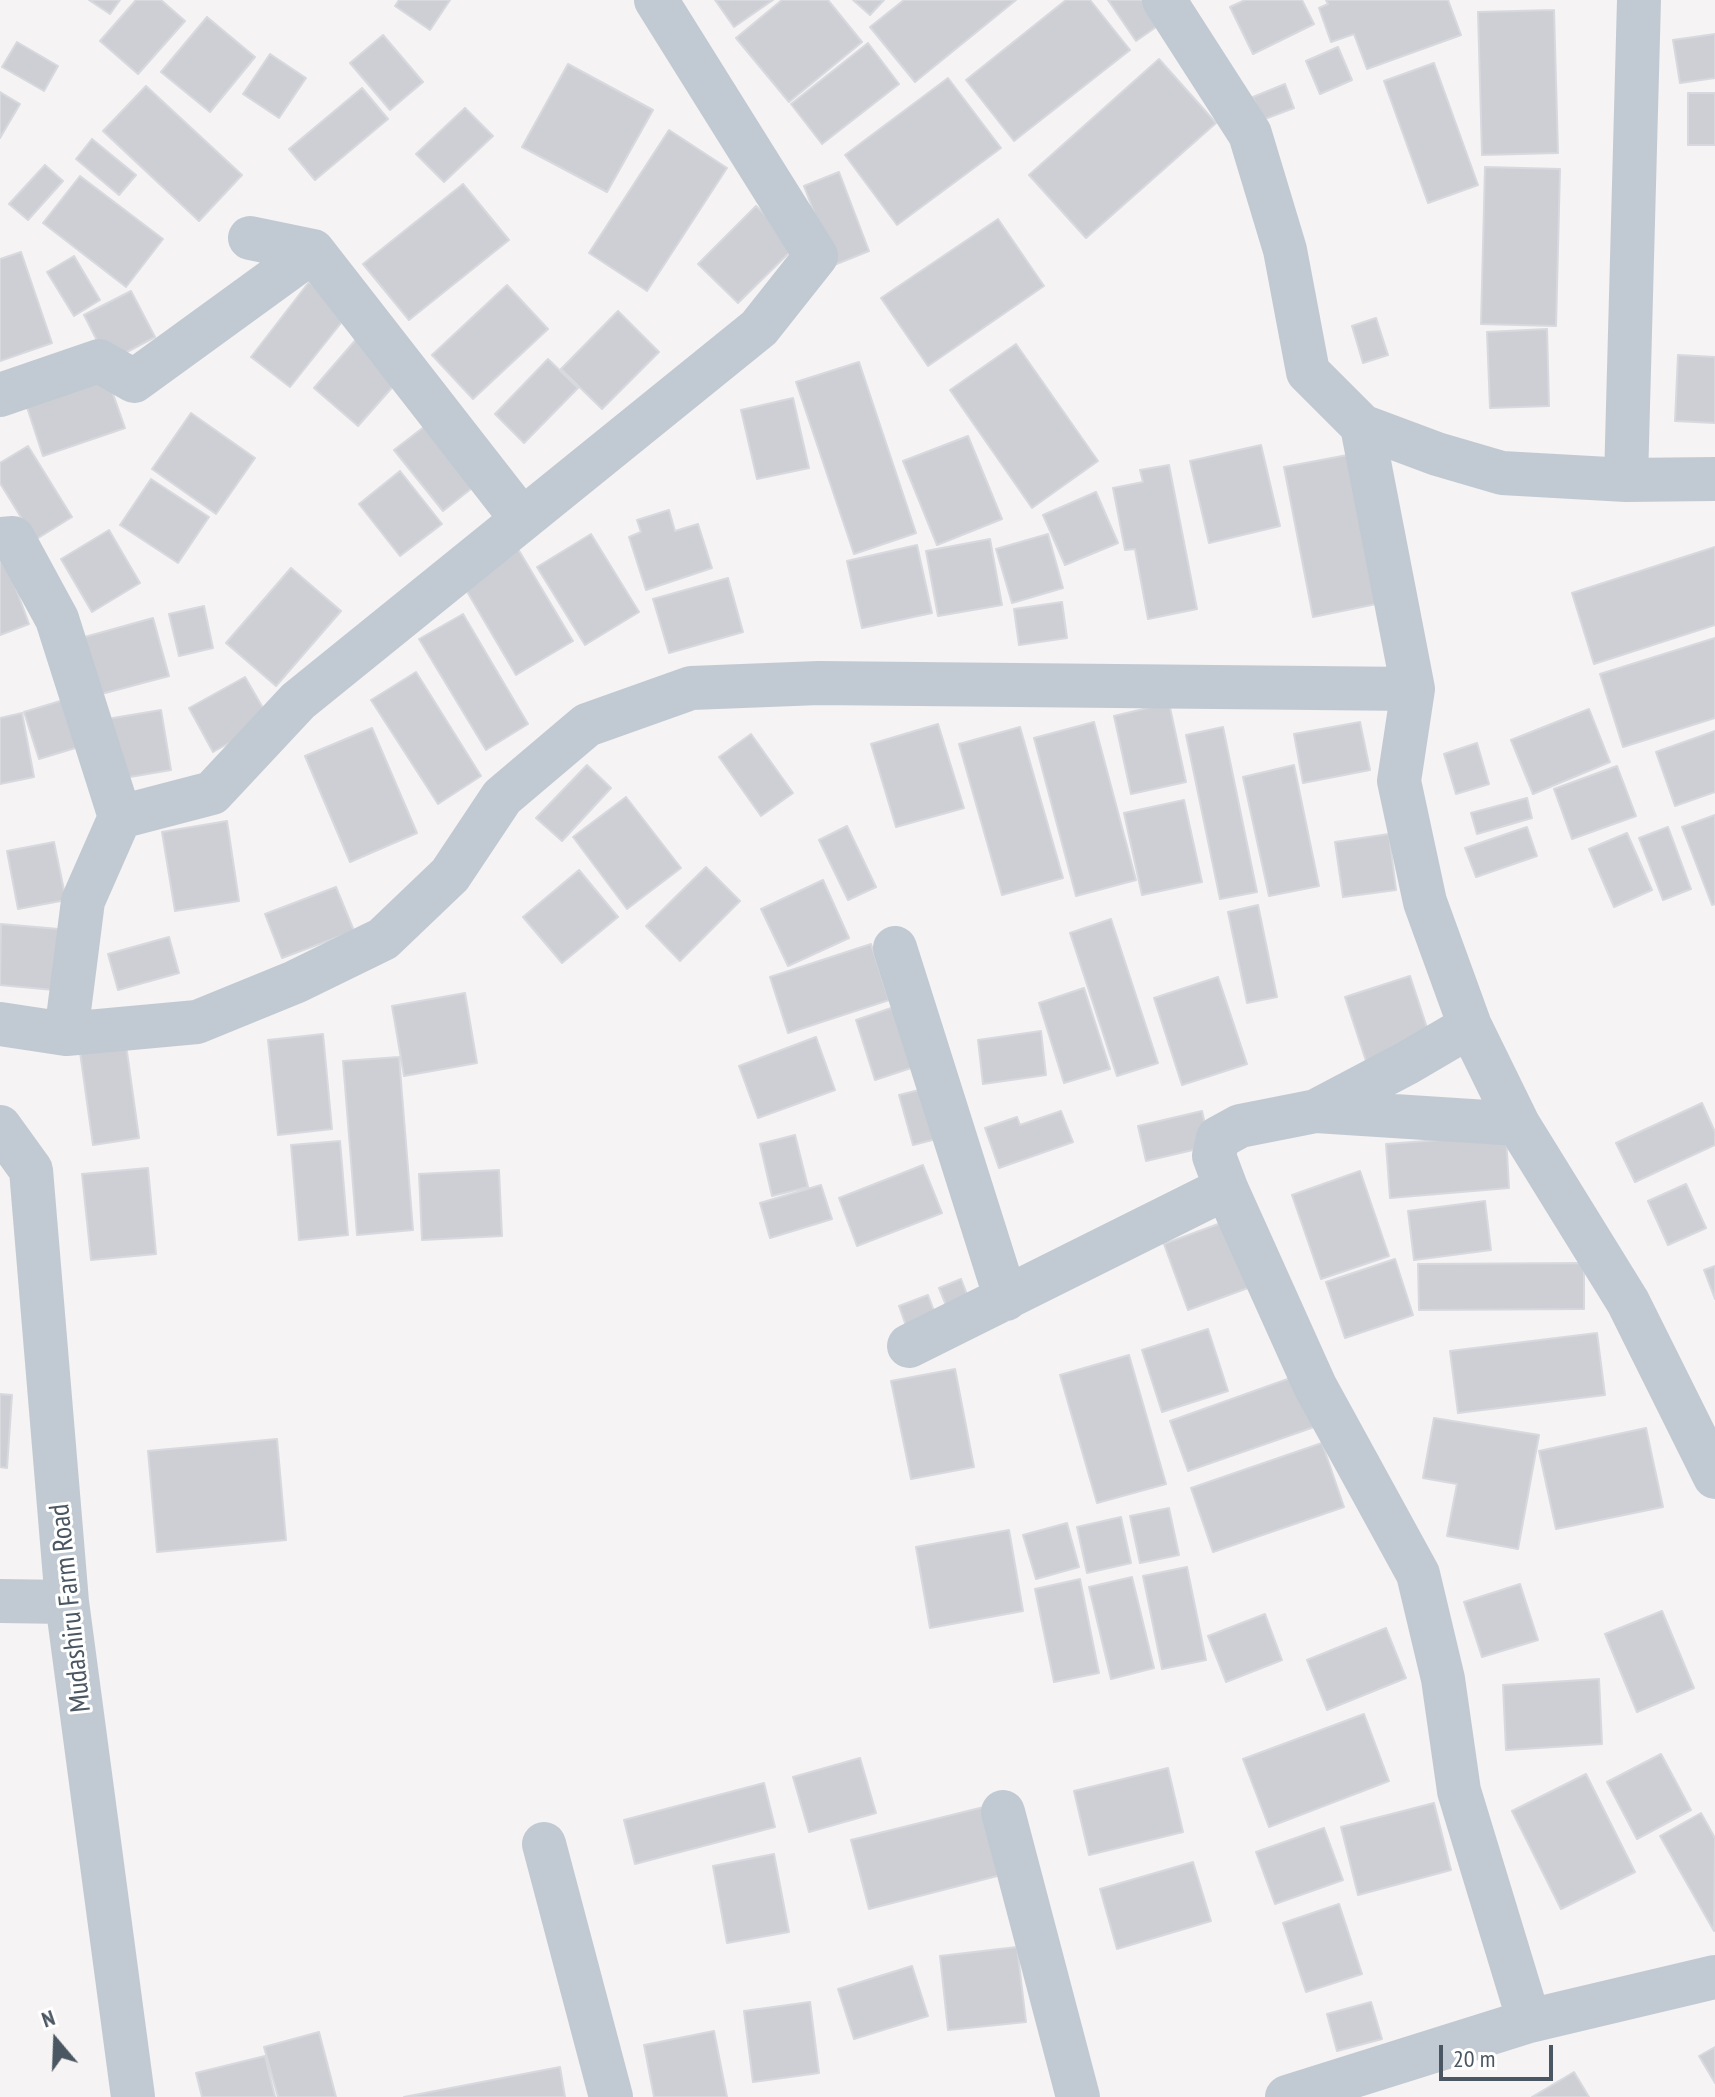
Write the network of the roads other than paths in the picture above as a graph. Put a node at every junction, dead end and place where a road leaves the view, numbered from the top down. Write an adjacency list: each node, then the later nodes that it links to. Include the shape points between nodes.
1 (656, 0): 10 (street, via 816,256 759,328)
2 (1164, 0): 7 (street, via 1250,134 1285,250 1308,372)
3 (1639, 0): 9 (street)
4 (250, 238): 5 (street)
5 (313, 251): 6 (street, via 134,381 99,361); 10 (street)
6 (0, 395)
7 (1362, 426): 9 (street, via 1502,473); 12 (street)
8 (1715, 479): 9 (street)
9 (1626, 480)
10 (521, 518): 13 (street, via 298,701 212,793)
11 (0, 539): 13 (street, via 13,538 57,619)
12 (1413, 689): 16 (street, via 1399,781 1425,902); 17 (street, via 819,683 691,688 587,725 502,797 450,875 383,939 197,1022)
13 (120, 817): 17 (street, via 83,901)
14 (895, 948): 22 (street)
15 (0, 1024): 17 (street)
16 (1470, 1026): 18 (street); 19 (street)
17 (66, 1034)
18 (1316, 1111): 19 (street); 21 (street, via 1240,1126 1218,1138 1214,1156)
19 (1518, 1124): 24 (street, via 1628,1302)
20 (0, 1127): 26 (street, Mudashiru Farm Road, via 31,1170)
21 (1226, 1188): 22 (street); 30 (street, via 1315,1386 1418,1574 1443,1679 1459,1791)
22 (1006, 1299): 23 (street)
23 (909, 1346)
24 (1715, 1477)
25 (0, 1601): 26 (street)
26 (67, 1602): 31 (street, Mudashiru Farm Road)
27 (1003, 1812): 33 (street)
28 (544, 1844): 32 (street)
29 (1715, 1977): 30 (street)
30 (1529, 2021): 34 (street)
31 (133, 2097)
32 (611, 2097)
33 (1078, 2097)
34 (1287, 2097)

